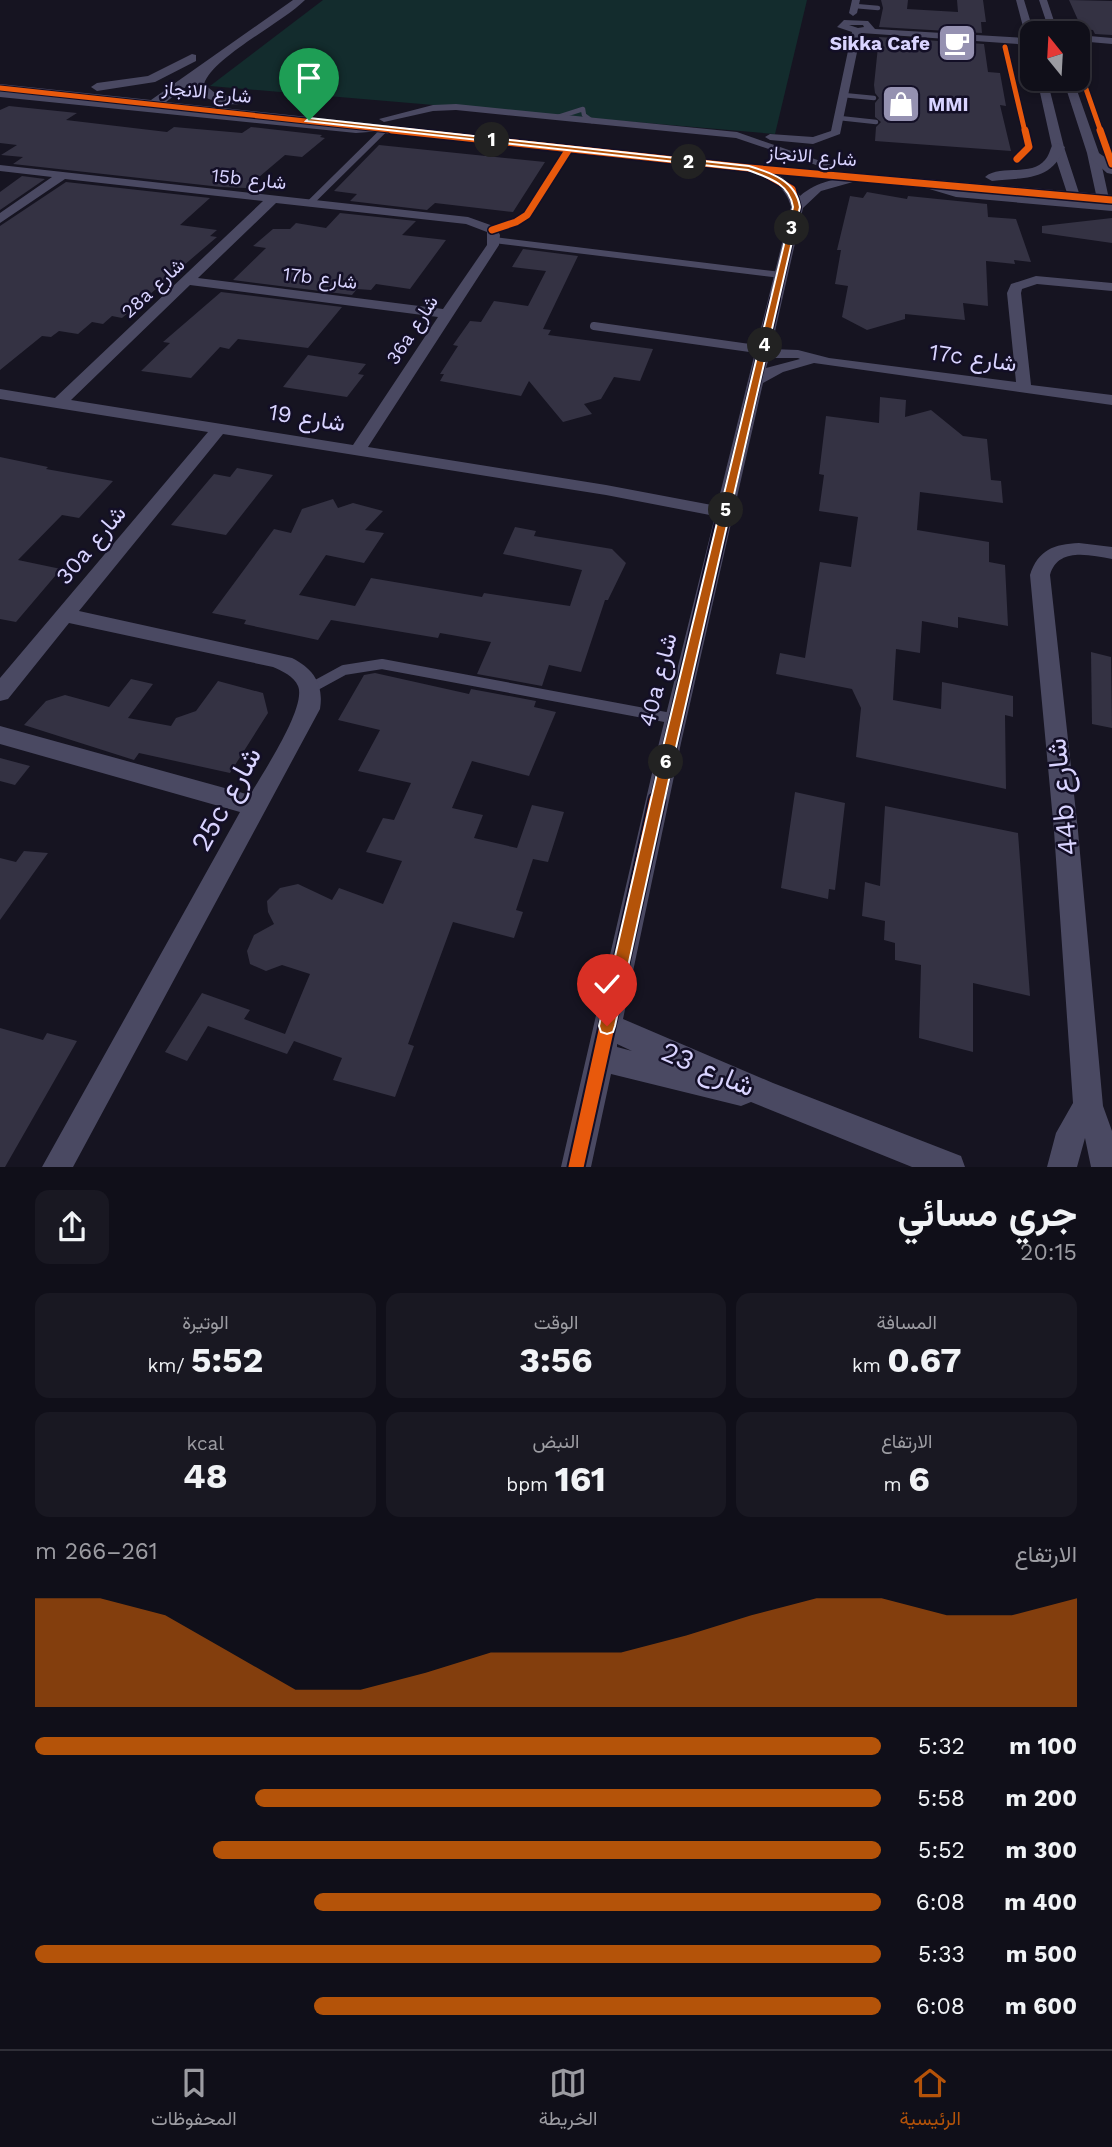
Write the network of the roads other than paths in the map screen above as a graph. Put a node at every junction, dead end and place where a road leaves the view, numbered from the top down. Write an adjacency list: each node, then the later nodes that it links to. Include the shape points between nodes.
1 (300, 0): 14 (street)
2 (1020, 0): 6 (street)
3 (1043, 0): 7 (street)
4 (855, 6): 5 (lane); 8 (street); 8 (street)
5 (878, 8)
6 (1027, 21)
7 (1050, 21)
8 (856, 28): 9 (street); 20 (street)
9 (1020, 37)
10 (1090, 39): 11 (street)
11 (1112, 41)
12 (1090, 45): 13 (street)
13 (1112, 47)
14 (218, 61): 23 (street); 24 (street, via 197,81 199,90 211,96)
15 (0, 80): 21 (street, شارع الانجاز); 21 (street, via 112,86 151,79 197,54)
16 (0, 88): 21 (street, شارع الانجاز)
17 (1045, 91): 29 (street)
18 (1072, 91): 30 (street)
19 (0, 94): 27 (street, via 356,130)
20 (843, 95): 22 (lane); 25 (street)
21 (136, 98): 23 (street, شارع الانجاز)
22 (874, 98)
23 (159, 101): 24 (street, شارع الانجاز); 27 (street, شارع الانجاز)
24 (346, 115): 27 (street, شارع الانجاز)
25 (839, 118): 26 (lane); 28 (street, via 836,132 815,140)
26 (876, 121)
27 (385, 123): 28 (street, via 449,107); 31 (street, شارع الانجاز); 33 (street, شارع الانجاز); 42 (lane)
28 (737, 135): 31 (street)
29 (1058, 147): 37 (street, via 1052,162 1039,171); 39 (street)
30 (1093, 153): 34 (street); 40 (street)
31 (827, 165): 37 (street, شارع الانجاز)
32 (0, 168): 35 (street, 15b شارع)
33 (749, 168): 36 (street, شارع الانجاز); 43 (street, via 787,185)
34 (1112, 170)
35 (63, 176): 41 (street, 15b شارع); 44 (street)
36 (860, 178): 38 (street, شارع الانجاز); 43 (street, via 820,186 808,192)
37 (974, 178): 39 (street, شارع الانجاز)
38 (911, 182): 39 (street, شارع الانجاز); 40 (street, شارع الانجاز, via 957,193)
39 (1073, 192): 40 (street, شارع الانجاز)
40 (1108, 197)
41 (273, 199): 42 (street, 15b شارع); 47 (street, 28a شارع)
42 (310, 203): 45 (street, 15b شارع, via 468,221)
43 (797, 207): 46 (street, 40a شارع)
44 (0, 219)
45 (493, 235): 46 (lane); 49 (street, 36a شارع)
46 (781, 275): 51 (street, 40a شارع)
47 (189, 281): 49 (street, 17b شارع); 57 (street, 28a شارع)
48 (1112, 287): 54 (street, via 1036,280 1016,287)
49 (446, 314): 59 (street, 36a شارع)
50 (594, 326): 51 (lane)
51 (765, 345): 52 (street, 17c شارع); 52 (street, 17c شارع, via 785,345); 53 (street, 40a شارع)
52 (808, 359): 53 (street, 17c شارع); 54 (street, 17c شارع)
53 (757, 380): 60 (street, 40a شارع)
54 (1024, 388): 56 (street, 17c شارع)
55 (1, 395): 57 (street, شارع 19)
56 (1112, 400)
57 (58, 404): 58 (street, شارع 19)
58 (219, 429): 59 (street, شارع 19); 62 (street, 30a شارع)
59 (357, 451): 60 (street, شارع 19)
60 (727, 507): 65 (street, 40a شارع)
61 (1112, 553): 71 (street, 44b شارع, via 1061,550 1041,564 1040,575)
62 (64, 615): 63 (street, via 276,660 305,675); 64 (street, 30a شارع)
63 (311, 688): 65 (lane, via 344,670 382,664); 67 (street, 25c شارع, via 309,709)
64 (0, 693)
65 (676, 719): 68 (street, 40a شارع)
66 (0, 735): 67 (street)
67 (256, 806): 72 (street, 25c شارع)
68 (607, 1026): 69 (street, 40a شارع); 70 (street, شارع 23)
69 (601, 1057): 70 (street, شارع 23); 73 (street, 40a شارع)
70 (770, 1096): 74 (street, شارع 23)
71 (1088, 1106): 75 (street, via 1071,1133); 76 (street, 44b شارع)
72 (57, 1167)
73 (576, 1167)
74 (950, 1167)
75 (1062, 1167)
76 (1106, 1167)

